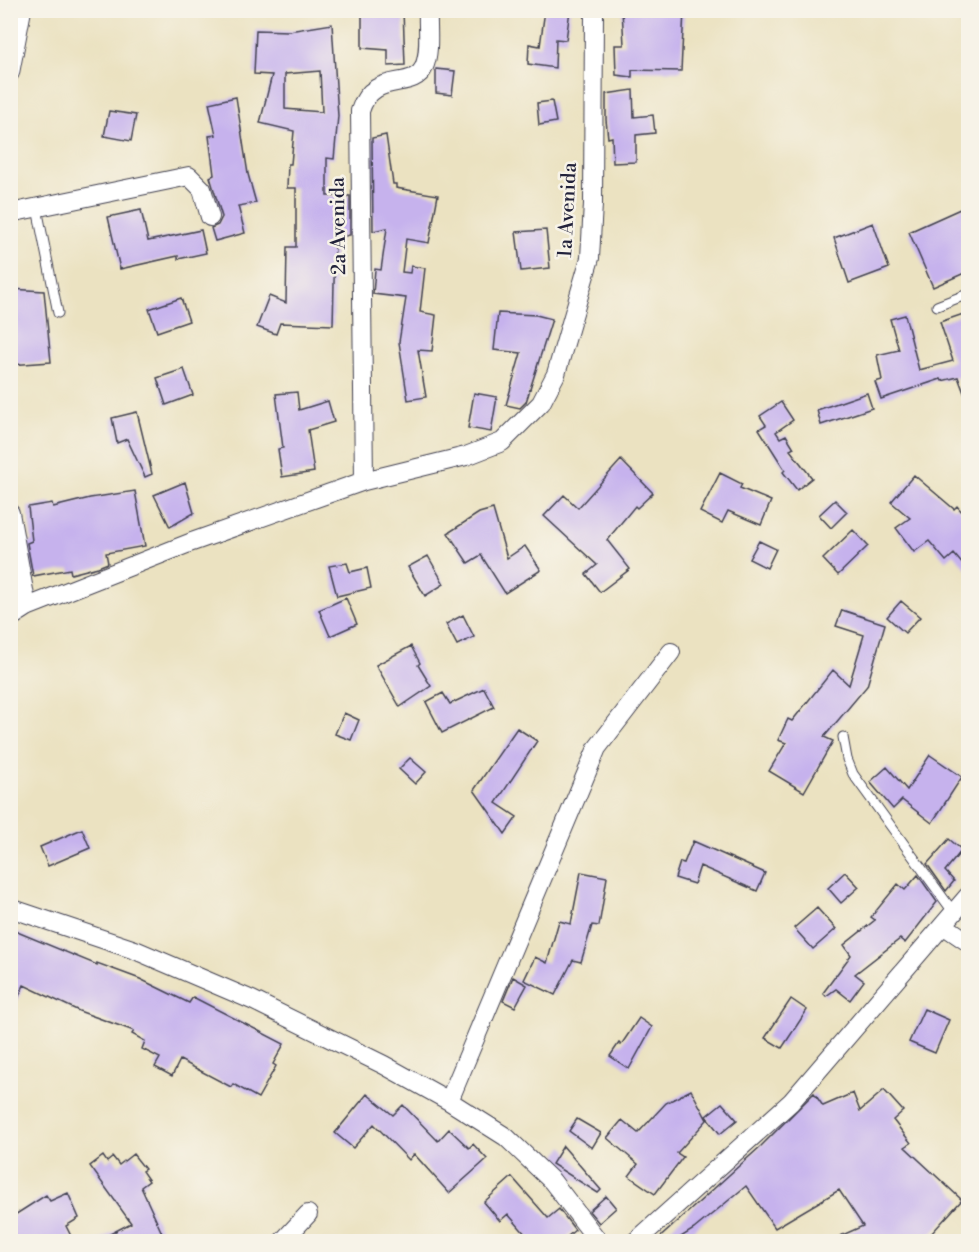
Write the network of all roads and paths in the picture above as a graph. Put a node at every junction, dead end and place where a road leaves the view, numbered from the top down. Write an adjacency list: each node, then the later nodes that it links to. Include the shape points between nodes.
1 (22, 10): 4 (street)
2 (428, 10): 11 (street, 2a Avenida, via 427,60 423,70 414,77 374,88 364,98 360,111)
3 (594, 10): 11 (street, 1a Avenida, via 590,258 556,374 541,403 502,442 466,456)
4 (10, 73)
5 (38, 208): 6 (street); 7 (street, via 189,176 202,189); 10 (lane)
6 (10, 213)
7 (210, 217)
8 (969, 294): 9 (lane)
9 (937, 306)
10 (58, 313)
11 (364, 481): 13 (street, 1a Avenida, via 192,542)
12 (10, 513): 13 (street)
13 (27, 608): 14 (street, 1a Avenida)
14 (10, 618)
15 (671, 652): 21 (street, via 597,748)
16 (843, 736): 19 (lane, via 853,774)
17 (969, 896): 19 (street)
18 (10, 908): 21 (street, via 135,950 252,1000)
19 (948, 919): 20 (street); 25 (street, via 791,1102)
20 (969, 942)
21 (449, 1101): 24 (street, via 506,1137 552,1181)
22 (308, 1214): 23 (street)
23 (282, 1242)
24 (599, 1242)
25 (635, 1242)

